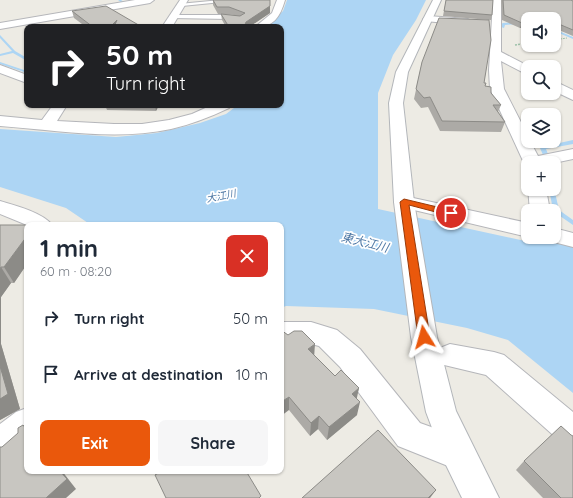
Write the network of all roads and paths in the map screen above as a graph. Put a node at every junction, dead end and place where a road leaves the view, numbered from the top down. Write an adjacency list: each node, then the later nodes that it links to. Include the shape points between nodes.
1 (150, 0): 8 (street)
2 (281, 0): 14 (street, via 276,14)
3 (437, 0): 11 (street)
4 (497, 0): 15 (street)
5 (232, 1): 6 (lane)
6 (183, 2): 9 (street)
7 (54, 7): 8 (street)
8 (64, 15): 12 (street); 16 (street)
9 (173, 17): 10 (lane); 13 (street)
10 (241, 19)
11 (428, 19): 15 (street); 33 (street, via 402,72 396,103)
12 (75, 23)
13 (169, 24)
14 (264, 24)
15 (489, 24): 19 (street)
16 (0, 26)
17 (567, 38): 18 (path)
18 (561, 39)
19 (496, 54): 20 (street); 31 (street, via 497,89)
20 (521, 67)
21 (0, 69): 22 (street)
22 (24, 78)
23 (561, 89): 24 (street)
24 (573, 96)
25 (58, 108): 29 (street)
26 (198, 108): 29 (street)
27 (217, 108): 29 (street, via 185,122 154,128 85,129)
28 (0, 121): 29 (street)
29 (47, 124)
30 (573, 154): 32 (street)
31 (530, 156)
32 (561, 156)
33 (405, 206): 36 (street); 44 (street, via 424,337 442,412)
34 (0, 207): 35 (street)
35 (37, 222)
36 (521, 229)
37 (561, 237): 38 (street)
38 (573, 240)
39 (284, 333): 44 (street, via 311,333 328,338 350,358 410,435)
40 (450, 356): 42 (street, via 494,364)
41 (24, 425): 43 (street)
42 (573, 432)
43 (0, 444)
44 (458, 453): 45 (street)
45 (481, 498)

